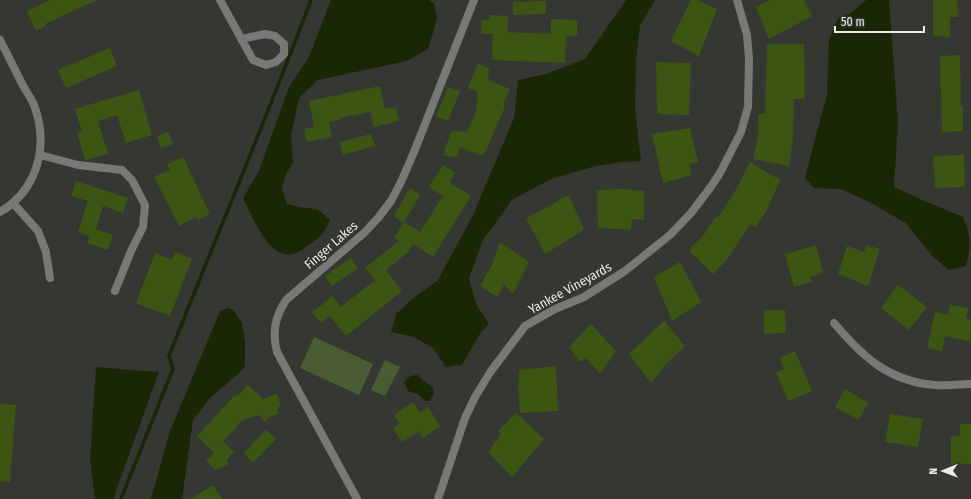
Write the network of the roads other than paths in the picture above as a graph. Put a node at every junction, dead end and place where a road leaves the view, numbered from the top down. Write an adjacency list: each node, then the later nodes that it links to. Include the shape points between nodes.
1 (220, 0): 4 (street)
2 (474, 0): 13 (street, Finger Lakes, via 411,158 391,201 364,233 286,300 276,319 274,341 277,352)
3 (737, 0): 14 (street, Yankee Vineyards, via 747,35 748,107 741,132 720,172 691,213 670,235 625,271 584,297 555,309 525,326 474,398)
4 (241, 39): 4 (street, via 252,60 266,65 276,62 284,54 284,44 275,36 265,34)
5 (0, 40): 6 (street, via 34,104 40,122)
6 (40, 155): 7 (street, via 30,181); 10 (street, via 78,165 122,170 132,180 145,205 142,227)
7 (13, 203): 8 (street); 9 (street, via 38,231 46,252)
8 (0, 212)
9 (50, 278)
10 (116, 291)
11 (834, 323): 12 (street, via 868,359 892,373 935,385)
12 (971, 384)
13 (357, 499)
14 (438, 499)

